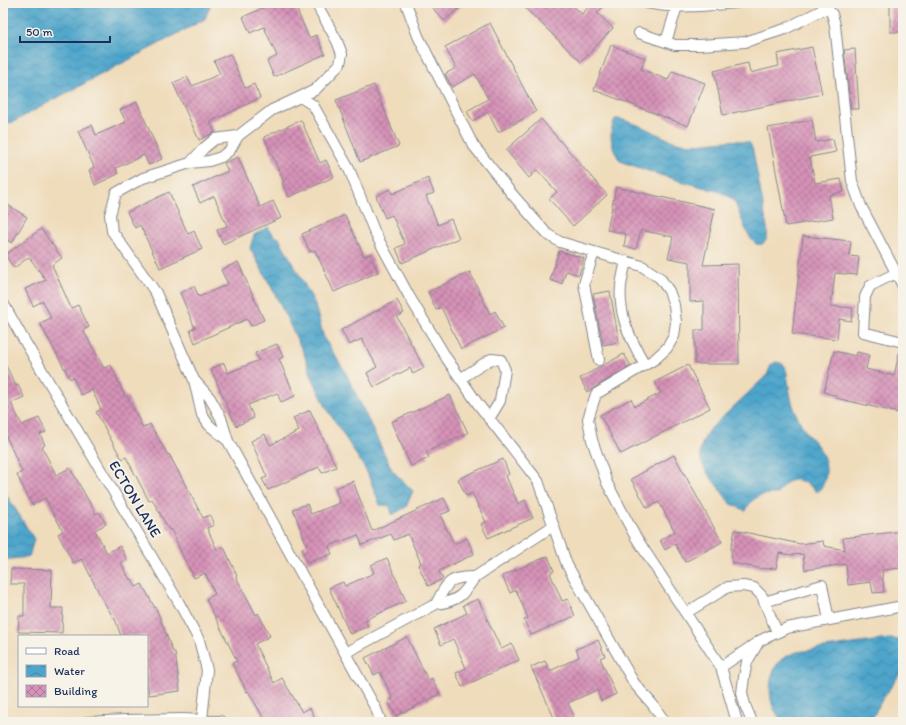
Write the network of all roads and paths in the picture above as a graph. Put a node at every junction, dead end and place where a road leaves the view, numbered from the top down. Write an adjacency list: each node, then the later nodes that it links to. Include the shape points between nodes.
1 (316, 3): 9 (street, via 342,54 340,64 315,90)
2 (406, 3): 12 (street, via 418,36 473,145 547,234 560,242)
3 (647, 3): 5 (street, via 662,6)
4 (736, 3): 5 (street)
5 (678, 5): 8 (street)
6 (825, 5): 8 (street, via 785,29 745,42 675,45); 14 (street, via 832,14 835,25 852,181 861,206)
7 (639, 33): 8 (street)
8 (666, 42)
9 (300, 97): 10 (street, via 272,110); 20 (street, via 313,105 349,169 375,233)
10 (238, 136): 11 (street, via 215,139); 11 (street, via 230,150 221,157)
11 (190, 163): 21 (street, via 143,178 116,193 110,215 112,231 156,293)
12 (594, 252): 13 (street); 18 (street, via 584,284)
13 (626, 262): 19 (street, via 621,286 624,321 630,339); 19 (street, via 642,266 660,278 669,291 674,305 674,336 667,348)
14 (896, 273): 15 (street); 17 (street, via 870,286 865,297 863,332)
15 (903, 286)
16 (3, 303): 35 (street, ECTON LANE, via 199,640 207,670)
17 (903, 342)
18 (599, 360)
19 (645, 365): 29 (street, via 596,394 588,419 592,440 607,483 635,536)
20 (460, 379): 22 (street); 22 (street, via 491,359 501,360 505,370 500,401)
21 (194, 380): 23 (street, via 218,411); 23 (street, via 202,415 209,425)
22 (489, 419): 24 (street, via 538,481)
23 (228, 441): 33 (street)
24 (553, 526): 25 (street); 39 (street, via 567,565 578,586 634,683)
25 (475, 577): 27 (street, via 458,598); 27 (street, via 452,580 443,589)
26 (764, 602): 29 (street, via 754,588 728,587); 30 (street, via 822,585); 31 (street)
27 (436, 604): 33 (street)
28 (903, 606): 30 (street)
29 (686, 614): 34 (street)
30 (829, 620): 31 (street)
31 (777, 632): 32 (street)
32 (760, 640): 34 (street); 41 (street, via 747,662 742,693)
33 (345, 653): 38 (street)
34 (721, 667): 40 (street)
35 (202, 720): 36 (street); 37 (street)
36 (87, 722)
37 (222, 722)
38 (381, 722)
39 (664, 722)
40 (737, 722)
41 (752, 722)

